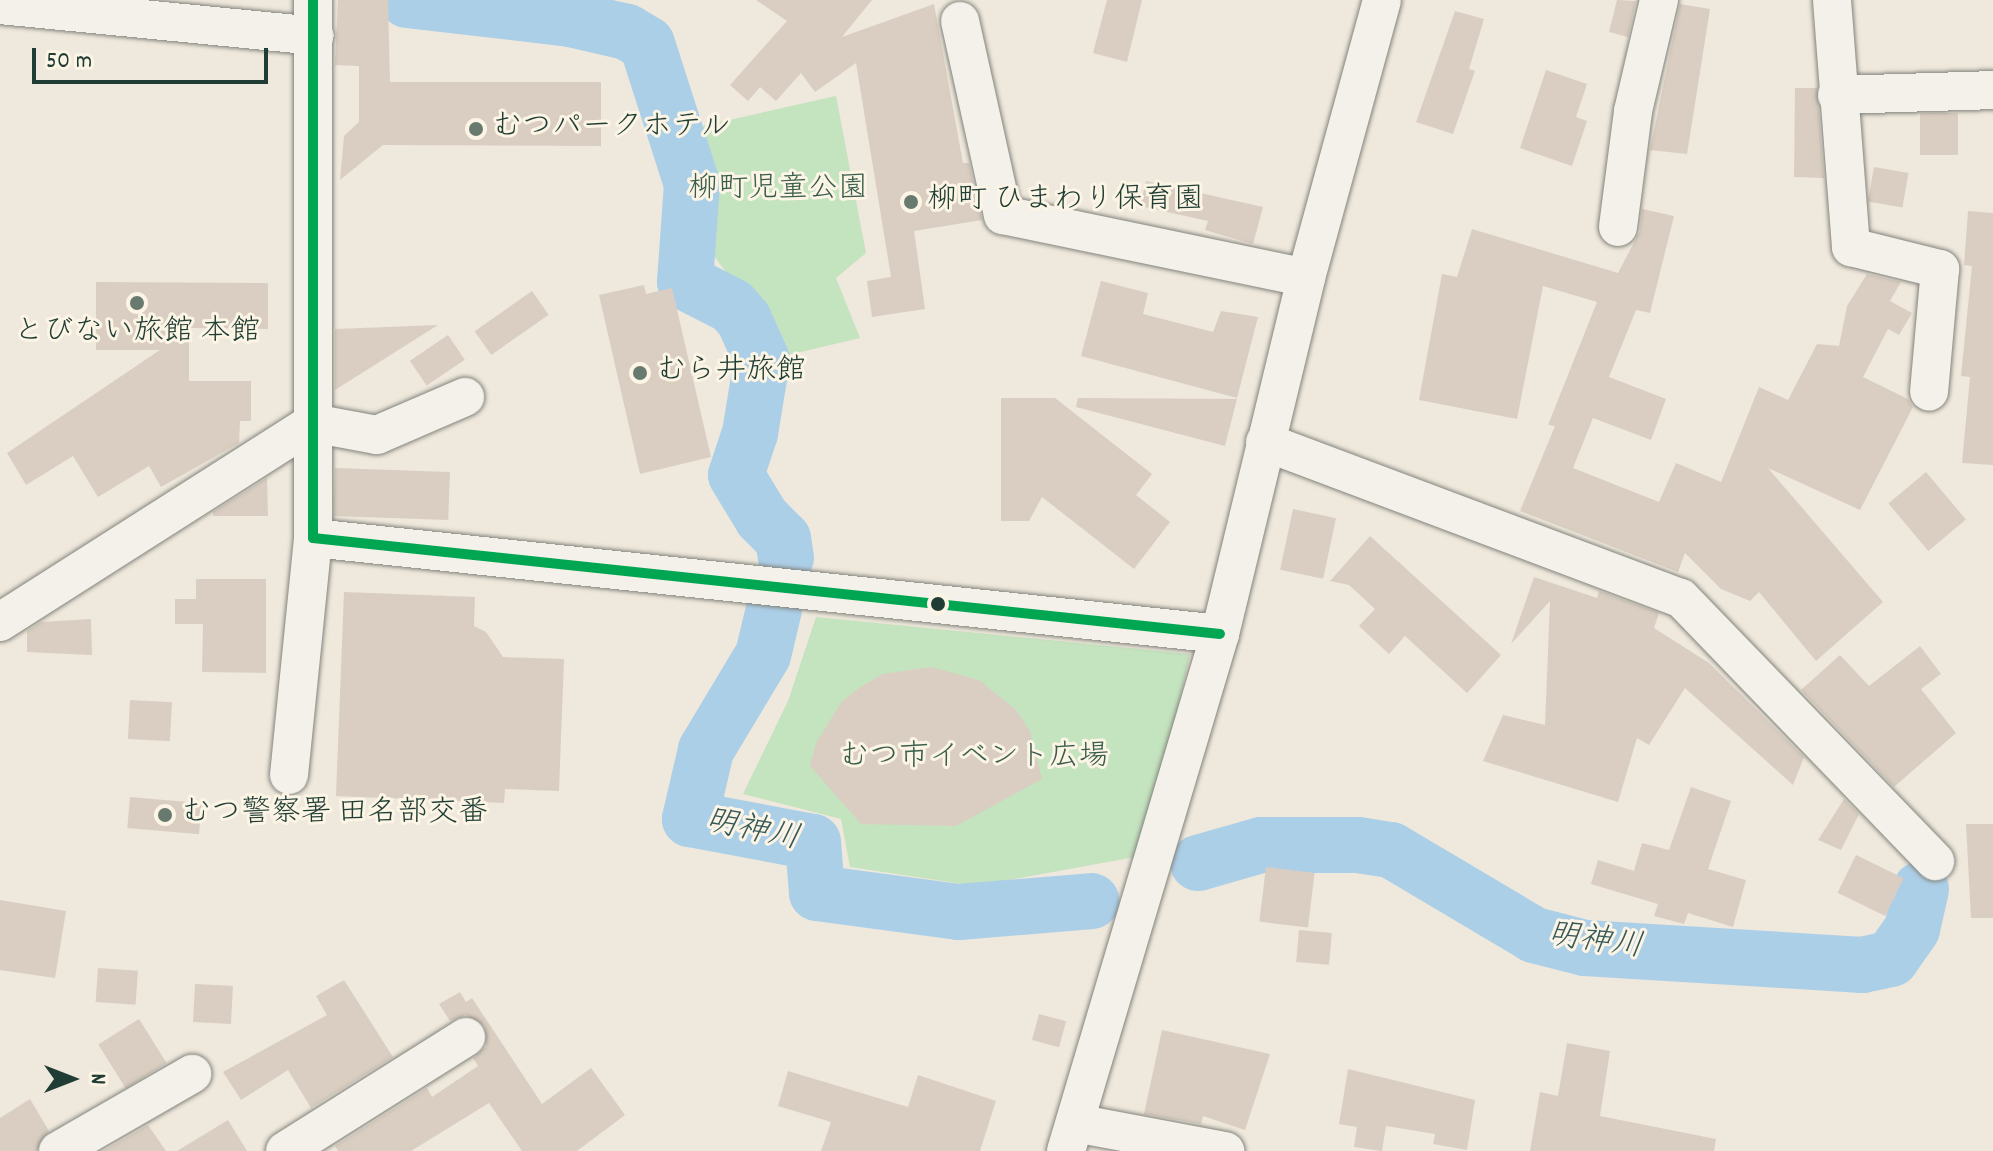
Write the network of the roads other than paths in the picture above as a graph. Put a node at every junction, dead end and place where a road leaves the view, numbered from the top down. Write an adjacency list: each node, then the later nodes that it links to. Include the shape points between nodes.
1 (1382, 0): 10 (street)
2 (1659, 0): 9 (street, via 1633,111)
3 (1832, 0): 8 (street)
4 (0, 5): 5 (street)
5 (314, 18): 13 (street)
6 (960, 21): 10 (street, via 1003,215)
7 (1993, 90): 8 (street)
8 (1837, 95): 11 (street, via 1851,247 1940,269)
9 (1618, 227)
10 (1306, 278): 14 (street)
11 (1929, 392)
12 (465, 397): 13 (street, via 377,435)
13 (312, 423): 15 (street); 16 (street)
14 (1265, 442): 17 (street); 19 (street, via 1681,598)
15 (313, 538): 17 (street); 18 (street)
16 (0, 622)
17 (1220, 634): 22 (street)
18 (289, 775)
19 (1935, 861)
20 (466, 1037): 24 (street)
21 (192, 1074): 23 (street)
22 (1070, 1137): 25 (street)
23 (58, 1151)
24 (285, 1151)
25 (1225, 1151)

